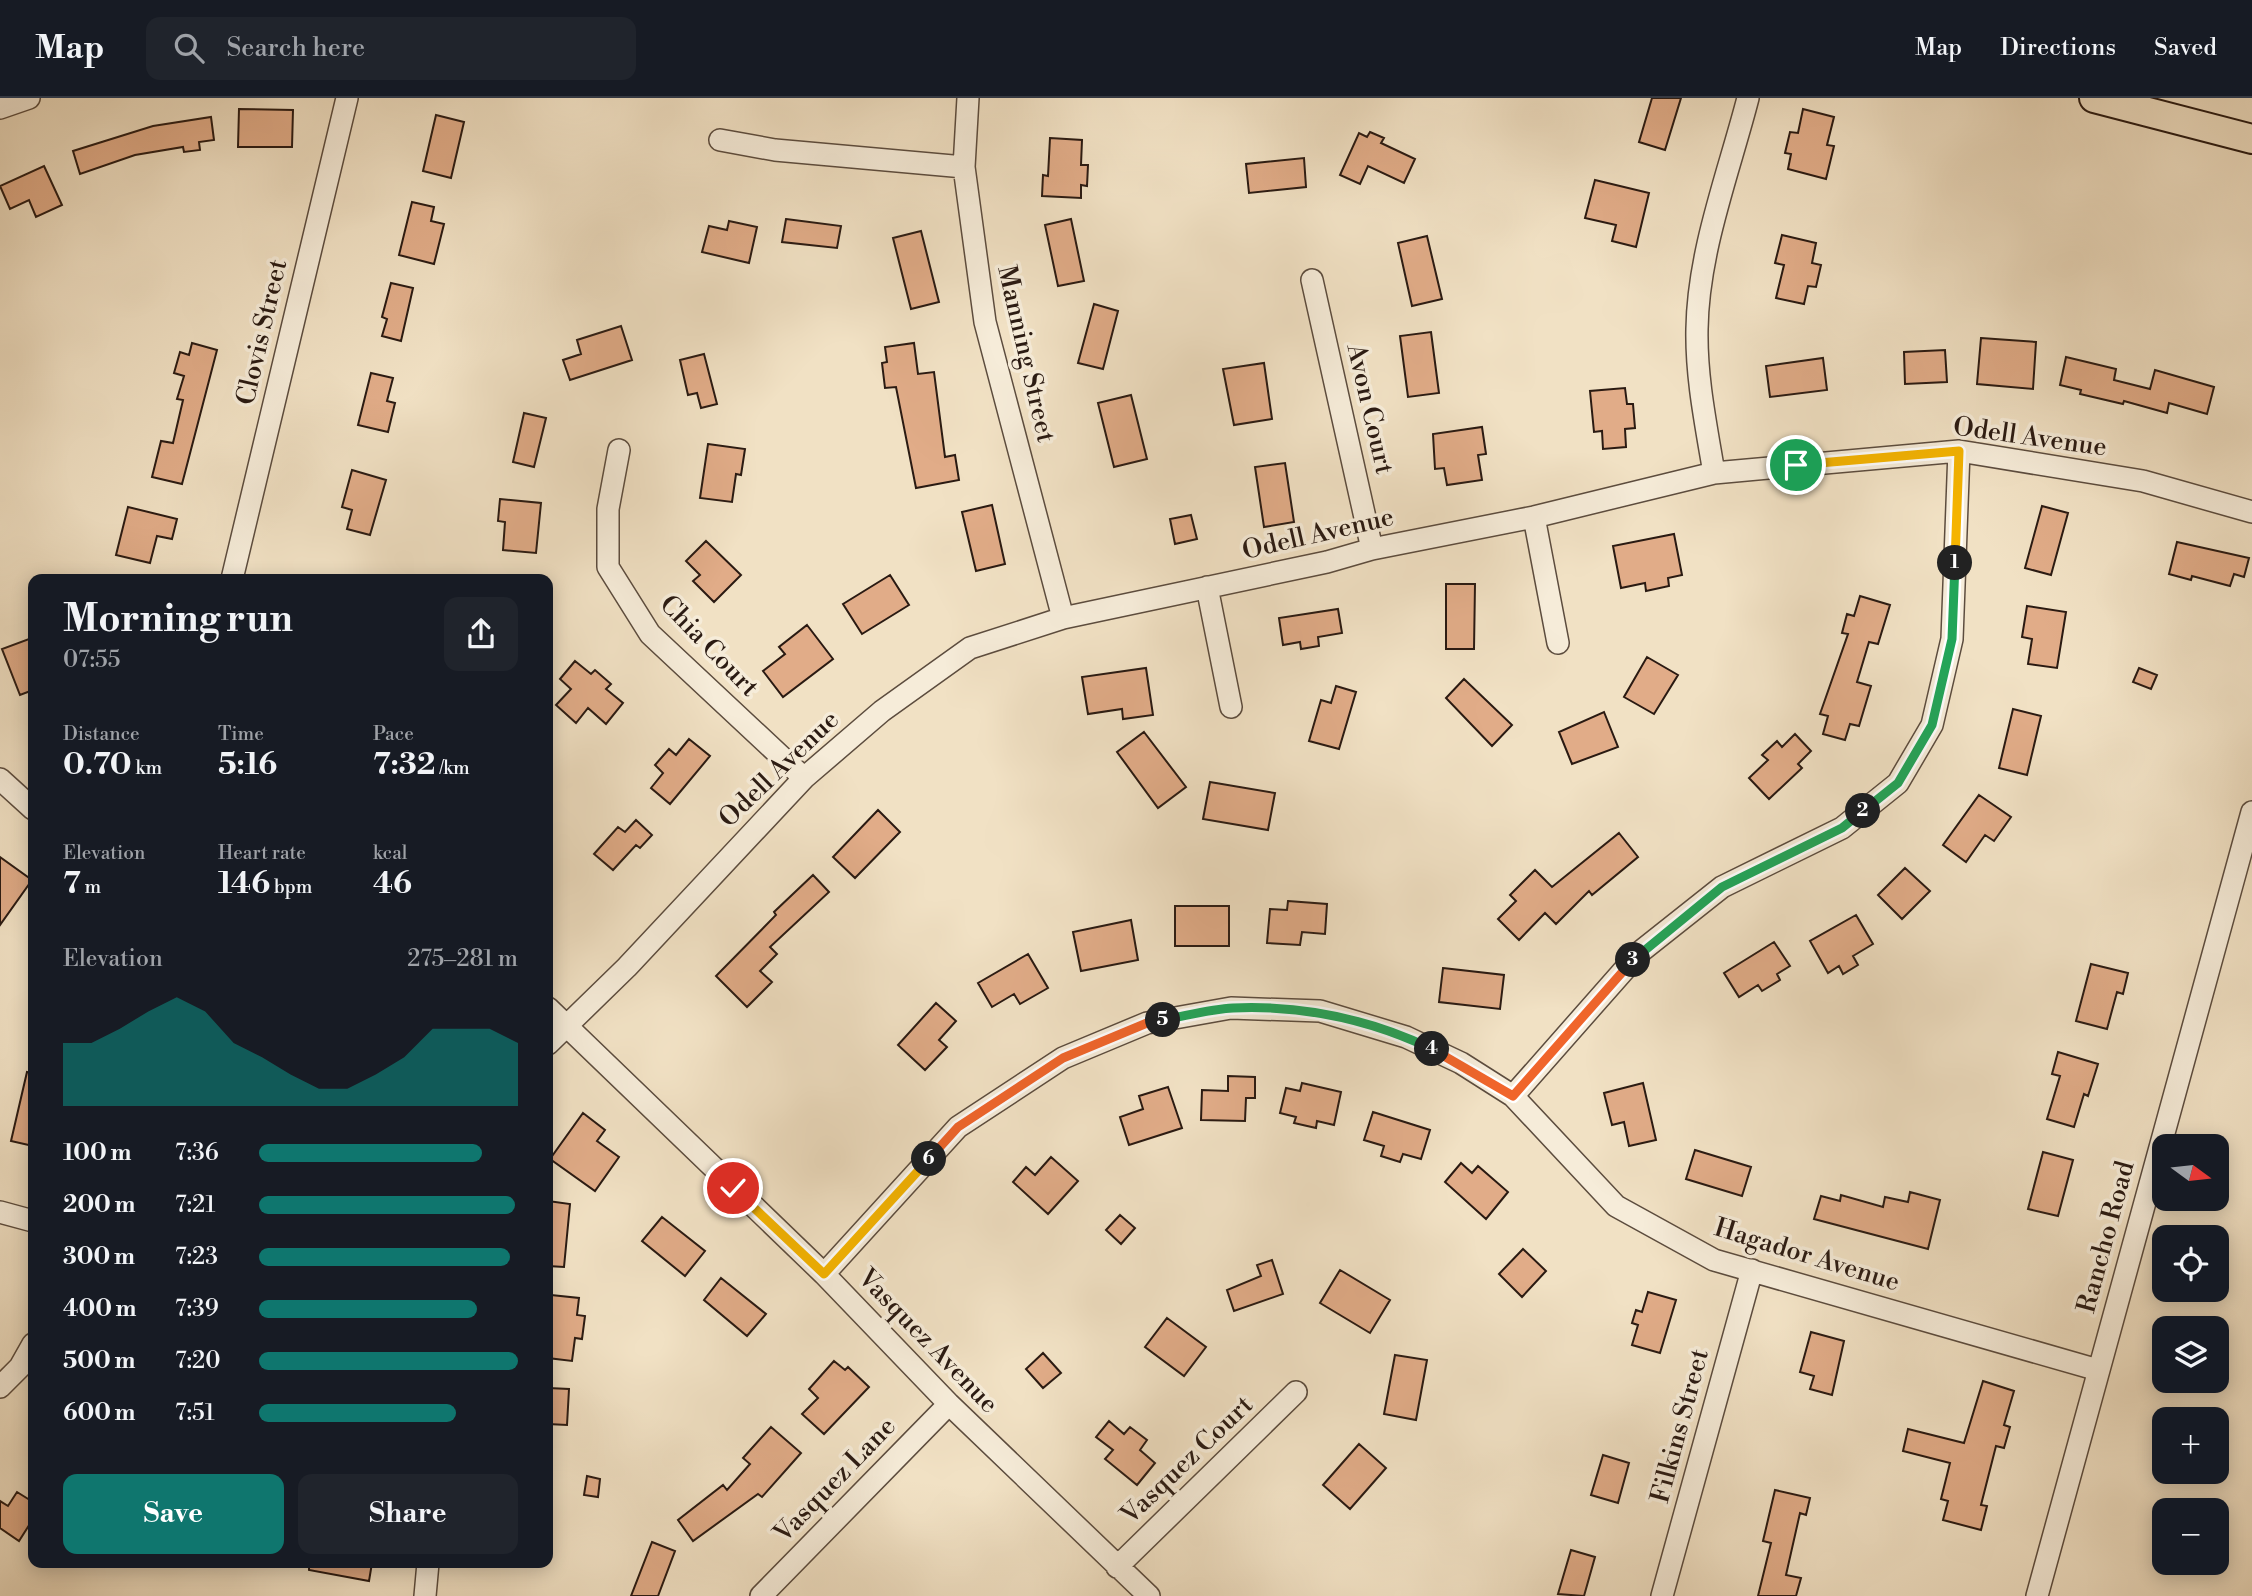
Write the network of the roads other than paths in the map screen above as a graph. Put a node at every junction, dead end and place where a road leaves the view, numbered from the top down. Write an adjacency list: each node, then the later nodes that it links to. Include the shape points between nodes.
1 (29, 98): 6 (street)
2 (347, 98): 17 (street, Clovis Street)
3 (968, 98): 9 (street, Manning Street)
4 (1748, 98): 13 (street, via 1705,260 1697,328 1700,388)
5 (2094, 98): 7 (main road)
6 (0, 108)
7 (2252, 139)
8 (720, 140): 9 (street, via 775,150)
9 (964, 167): 19 (street, Manning Street, via 985,322)
10 (1312, 280): 16 (street, Avon Court)
11 (619, 450): 22 (street, Chia Court, via 608,509 608,567 650,634)
12 (1959, 451): 13 (street, Odell Avenue); 14 (street, Odell Avenue, via 2143,481); 29 (street, via 1952,639 1932,725 1898,783 1842,828 1722,887 1640,952)
13 (1714, 472): 15 (street, Odell Avenue)
14 (2252, 512)
15 (1534, 517): 16 (street, Odell Avenue); 20 (street)
16 (1373, 549): 18 (street, Odell Avenue)
17 (233, 574)
18 (1208, 587): 19 (street, Odell Avenue); 21 (street)
19 (1063, 618): 22 (street, Odell Avenue, via 970,648 882,710)
20 (1558, 643)
21 (1231, 708)
22 (804, 778): 27 (street, Odell Avenue, via 627,967)
23 (0, 779): 24 (street)
24 (28, 804)
25 (2252, 812): 35 (street, Rancho Road)
26 (553, 1012): 27 (street, Vasquez Avenue)
27 (567, 1024): 28 (street, Odell Avenue); 33 (street, Vasquez Avenue)
28 (553, 1039)
29 (1513, 1096): 32 (street, Hagador Avenue, via 1616,1206 1714,1260); 33 (street, Hagador Avenue, via 1461,1063 1406,1037 1320,1011 1231,1008 1147,1023 1063,1058 958,1127)
30 (0, 1212): 31 (street)
31 (28, 1220)
32 (1752, 1270): 35 (street, Hagador Avenue); 44 (street, Filkins Street)
33 (824, 1274): 38 (street, Vasquez Avenue)
34 (28, 1353): 36 (street)
35 (2098, 1370): 45 (street, Rancho Road)
36 (0, 1387)
37 (1296, 1392): 39 (street, Vasquez Court)
38 (949, 1404): 39 (street, Vasquez Avenue); 42 (street, Vasquez Lane)
39 (1117, 1567): 43 (street, Vasquez Avenue)
40 (428, 1568): 41 (street)
41 (425, 1596)
42 (761, 1596)
43 (1149, 1596)
44 (1662, 1596)
45 (2037, 1596)

